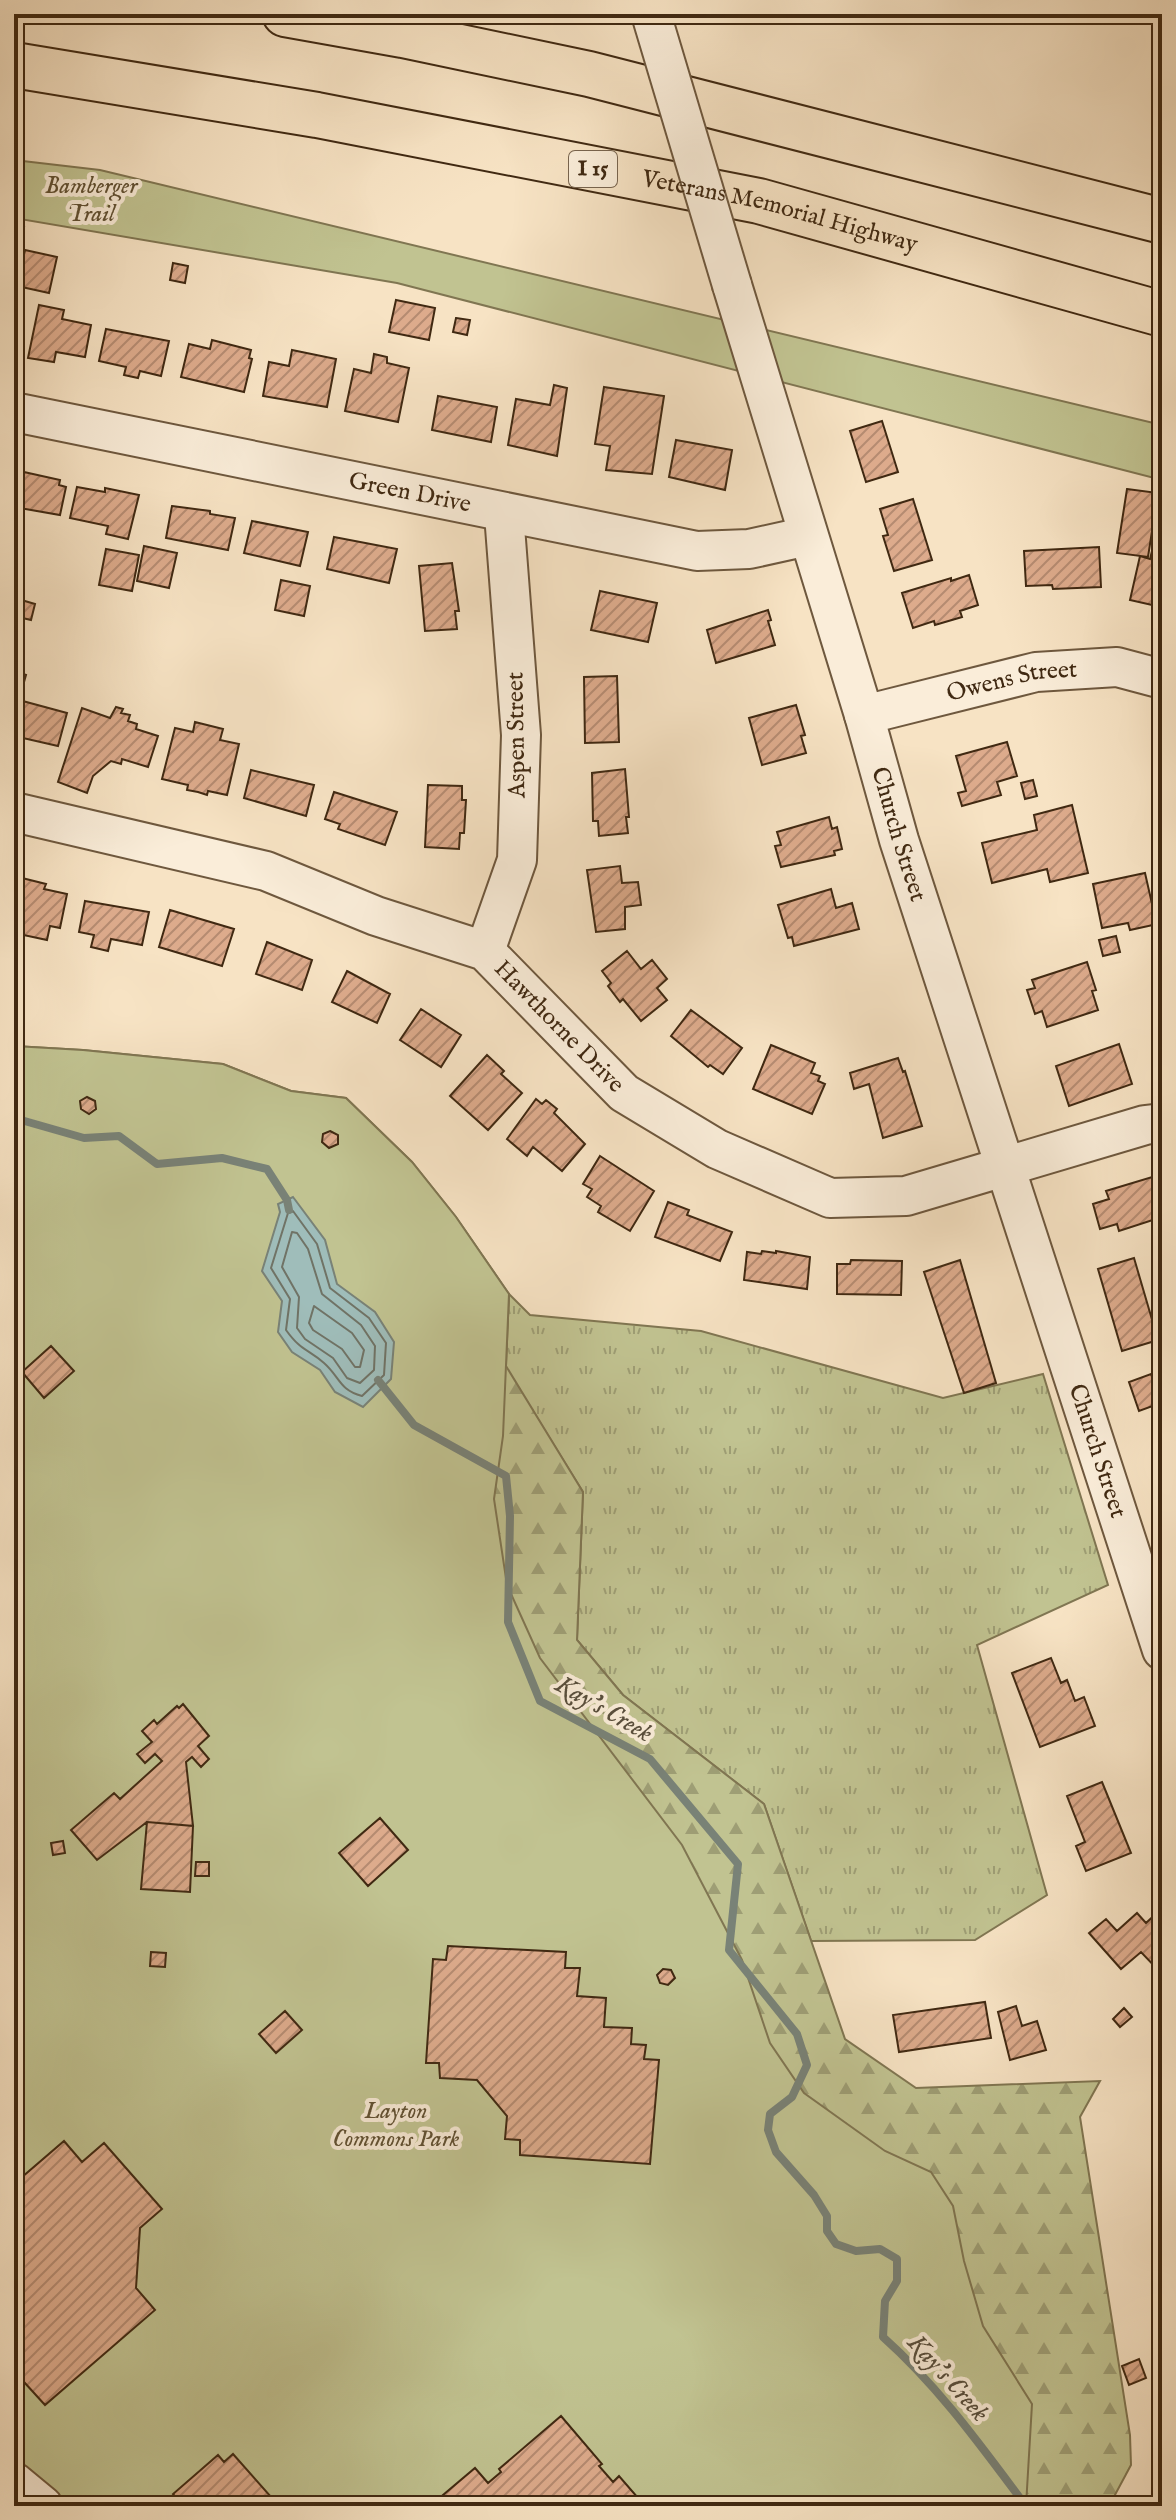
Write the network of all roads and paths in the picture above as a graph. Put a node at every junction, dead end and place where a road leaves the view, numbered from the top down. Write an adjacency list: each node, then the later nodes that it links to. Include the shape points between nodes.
1 (285, 14): 4 (highway, via 589,74)
2 (651, 14): 8 (street, Church Street, bridge)
3 (14, 65): 5 (highway, Veterans Memorial Highway / I 15, via 317,115 759,201)
4 (1162, 221)
5 (1162, 314)
6 (14, 412): 7 (street, Green Drive)
7 (504, 514): 8 (street, Green Drive, via 697,551 749,549); 12 (street, Aspen Street, via 521,735 517,860)
8 (808, 536): 10 (street, Church Street)
9 (1162, 679): 10 (street, Owens Street, via 1117,667 1036,672)
10 (864, 715): 14 (street, Church Street)
11 (14, 812): 12 (street, Hawthorne Drive, via 266,871 376,916)
12 (485, 951): 14 (street, Hawthorne Drive, via 624,1093 717,1149 830,1198 906,1196)
13 (1162, 1123): 14 (street, Hawthorne Drive)
14 (1005, 1167): 15 (street, Church Street)
15 (1162, 1650)
16 (14, 2482): 17 (street)
17 (43, 2506)

